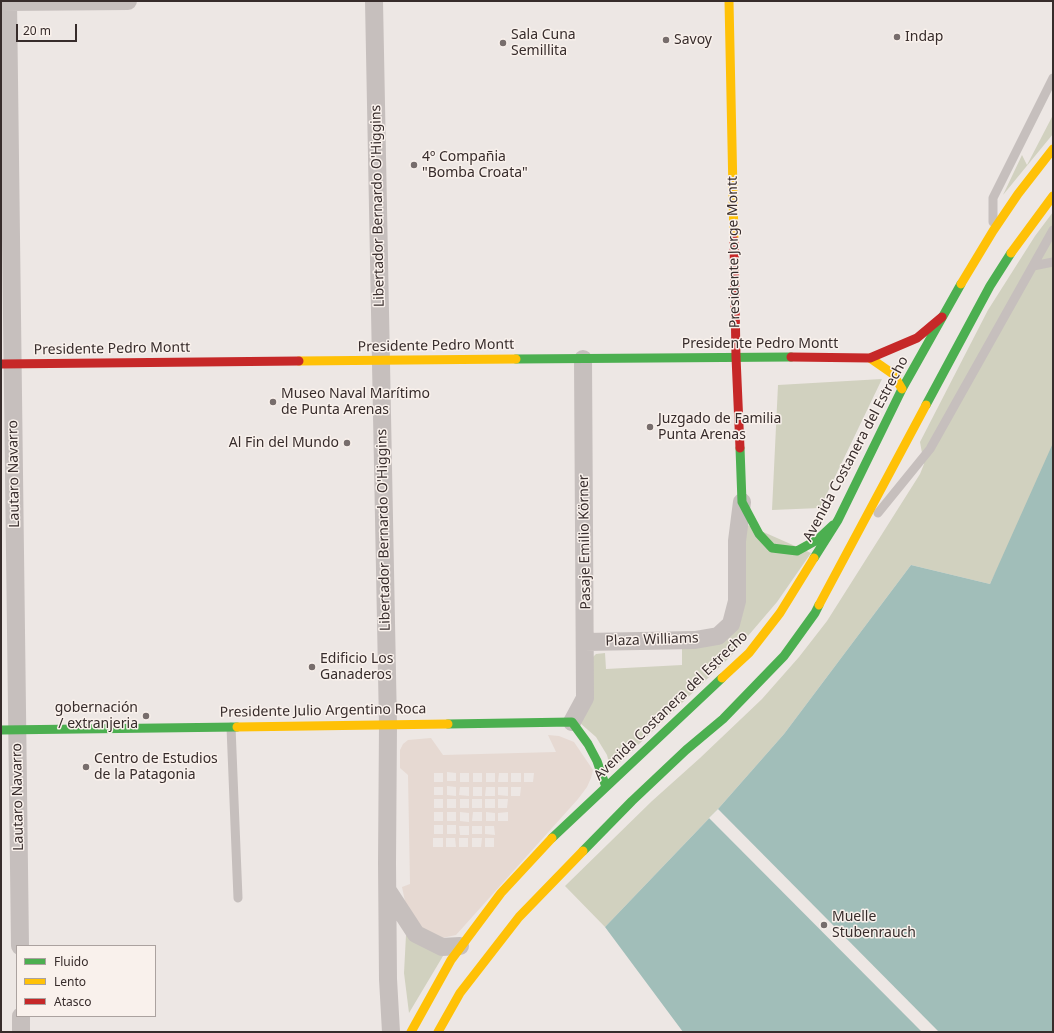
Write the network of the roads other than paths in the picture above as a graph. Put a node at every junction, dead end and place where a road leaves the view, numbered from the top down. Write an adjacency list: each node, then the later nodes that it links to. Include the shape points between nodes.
1 (128, 1): 4 (street)
2 (374, 1): 16 (street, Libertador Bernardo O'Higgins)
3 (729, 1): 13 (main road, Presidente Jorge Montt)
4 (5, 2): 17 (street, Lautaro Navarro)
5 (1053, 78): 9 (lane, via 993,198)
6 (1053, 149): 9 (main road, Avenida Costanera del Estrecho)
7 (1053, 196): 23 (main road, via 990,286)
8 (1053, 230): 11 (lane)
9 (993, 231): 12 (main road, Avenida Costanera del Estrecho)
10 (1053, 262): 11 (lane)
11 (1033, 266): 23 (lane, via 930,449)
12 (946, 313): 14 (main road, Presidente Pedro Montt, via 917,338); 18 (main road, Avenida Costanera del Estrecho)
13 (736, 358): 14 (main road, Presidente Pedro Montt); 15 (main road, Presidente Pedro Montt); 21 (main road, Presidente Jorge Montt)
14 (870, 358): 18 (main road, via 893,374)
15 (583, 359): 16 (main road, Presidente Pedro Montt); 26 (street, Pasaje Emilio Körner)
16 (381, 361): 17 (main road, Presidente Pedro Montt); 28 (street, Libertador Bernardo O'Higgins)
17 (7, 364): 30 (street, Lautaro Navarro)
18 (902, 389): 19 (main road); 22 (main road, Avenida Costanera del Estrecho)
19 (908, 399)
20 (908, 417): 24 (main road, via 905,430 853,525)
21 (742, 502): 22 (main road, Presidente Jorge Montt, via 759,534 772,548 797,551 817,540); 25 (street, Presidente Jorge Montt, via 737,540 737,601 731,624)
22 (838, 520): 31 (main road, Avenida Costanera del Estrecho, via 780,613 750,653)
23 (854, 543): 24 (main road)
24 (841, 564): 34 (main road, via 815,613 784,656 722,719 632,801)
25 (718, 636): 26 (street, Plaza Williams, via 695,640)
26 (586, 642): 27 (street, Pasaje Emilio Körner, via 585,698)
27 (572, 722): 28 (main road, Presidente Julio Argentino Roca); 31 (main road, via 597,761)
28 (388, 725): 29 (main road, Presidente Julio Argentino Roca); 32 (street, Libertador Bernardo O'Higgins)
29 (231, 726): 30 (main road, Presidente Julio Argentino Roca); 33 (lane)
30 (9, 730): 37 (street, Lautaro Navarro)
31 (606, 787): 38 (main road, Avenida Costanera del Estrecho, via 554,836 501,893)
32 (387, 890): 38 (street, via 416,934 442,947); 41 (street, Libertador Bernardo O'Higgins)
33 (238, 898)
34 (519, 917): 35 (main road); 43 (main road, via 460,993)
35 (500, 928)
36 (481, 937): 38 (main road)
37 (20, 945)
38 (460, 946): 42 (main road, Avenida Costanera del Estrecho)
39 (21, 1017): 40 (street)
40 (21, 1032)
41 (391, 1032)
42 (411, 1032)
43 (438, 1032)

